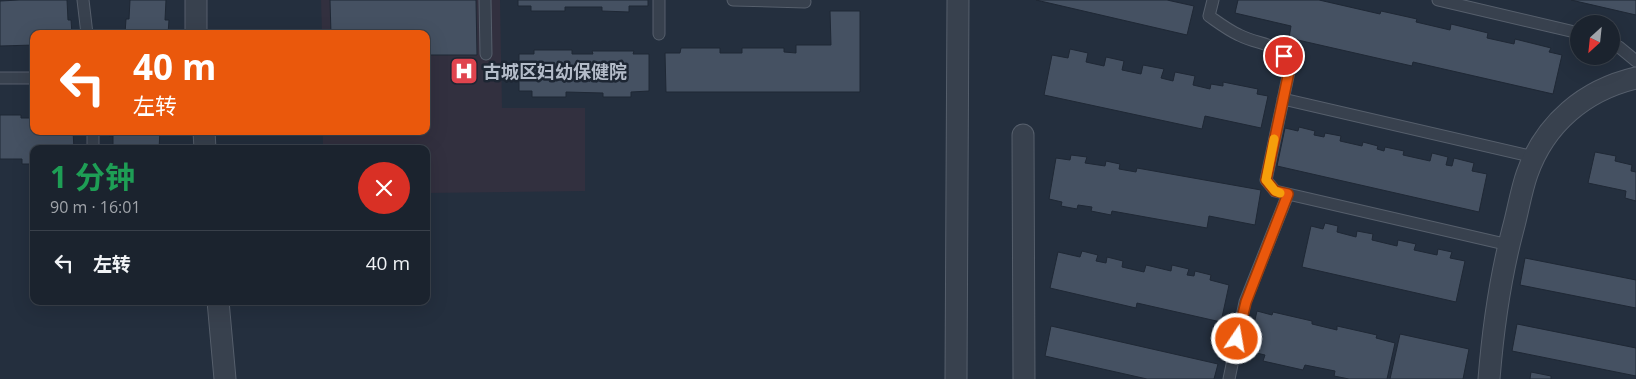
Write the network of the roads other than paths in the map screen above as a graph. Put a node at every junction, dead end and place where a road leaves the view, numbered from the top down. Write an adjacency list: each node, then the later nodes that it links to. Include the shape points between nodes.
1 (82, 0): 10 (lane)
2 (196, 0): 11 (street)
3 (485, 0): 15 (lane)
4 (659, 0): 13 (lane)
5 (733, 0): 9 (lane)
6 (958, 0): 28 (street)
7 (1213, 0): 20 (lane, via 1209,16 1241,36 1273,46 1284,56 1290,67)
8 (1438, 0): 12 (lane)
9 (805, 2)
10 (86, 30)
11 (196, 30)
12 (1570, 31)
13 (659, 34)
14 (1620, 47): 16 (lane)
15 (486, 54)
16 (1636, 61)
17 (0, 78): 18 (lane)
18 (30, 78)
19 (1636, 78): 22 (street, via 1599,90 1582,100 1554,125)
20 (1283, 99): 22 (lane); 23 (lane, via 1266,180 1275,191)
21 (1023, 135): 29 (street)
22 (1534, 157): 24 (street)
23 (1288, 194): 24 (lane); 26 (lane, via 1246,302)
24 (1509, 246): 30 (street, via 1500,289)
25 (218, 305): 27 (street)
26 (1233, 378)
27 (225, 379)
28 (956, 379)
29 (1024, 379)
30 (1489, 379)

